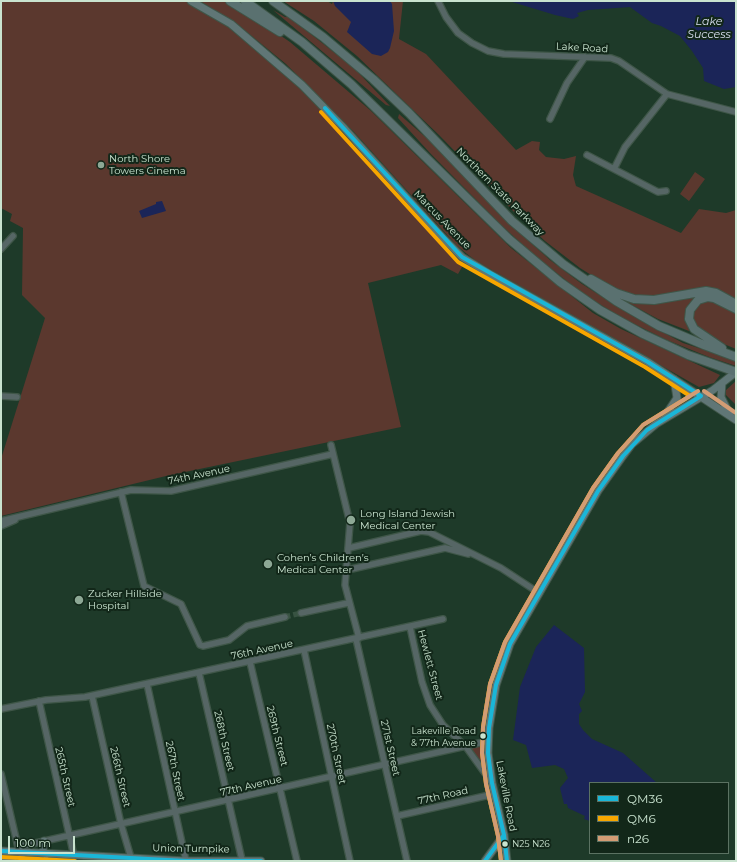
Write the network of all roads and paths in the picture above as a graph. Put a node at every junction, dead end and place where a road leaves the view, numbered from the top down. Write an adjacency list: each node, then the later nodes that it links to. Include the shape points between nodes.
1 (191, 1): 21 (main road, Marcus Avenue, via 231,24 294,78 333,116 458,253 486,272)
2 (230, 1): 7 (highway, via 279,31)
3 (245, 1): 7 (highway, via 302,42)
4 (273, 1): 15 (highway, Northern State Parkway, via 349,58 401,104 500,209)
5 (438, 1): 6 (street, Lake Road, via 458,33 488,51 504,54)
6 (585, 57): 8 (street, Lake Road, via 604,57 619,61); 10 (street, via 567,83)
7 (338, 73): 20 (highway, via 509,239 560,282 600,310 643,334 688,355)
8 (667, 94): 9 (street, Lake Road); 12 (street, via 625,146)
9 (736, 112)
10 (550, 119)
11 (587, 154): 12 (street)
12 (614, 168): 13 (street, via 658,192)
13 (666, 191)
14 (13, 236): 16 (street)
15 (537, 244): 17 (highway, via 606,288 629,298 649,300 706,291 716,293); 19 (highway, Northern State Parkway, via 589,284 635,313 688,339)
16 (1, 249)
17 (736, 304)
18 (736, 309): 19 (highway, via 714,298 704,297 692,305 689,316 696,331)
19 (736, 356)
20 (736, 372): 22 (main road, Lakeville Road)
21 (674, 379): 24 (main road, Marcus Avenue); 27 (main road, via 677,398)
22 (722, 383): 24 (main road, Lakeville Road); 26 (main road, via 721,397)
23 (1, 396): 25 (street)
24 (701, 396): 26 (main road, Marcus Avenue); 27 (main road, Lakeville Road)
25 (17, 397)
26 (734, 418)
27 (662, 420): 37 (main road, Lakeville Road, via 632,444 609,474)
28 (331, 445): 29 (street, 271st Street)
29 (333, 454): 30 (street, 74th Avenue, via 171,491); 34 (street, 271st Street, via 350,523)
30 (121, 492): 31 (street, 74th Avenue); 40 (street, via 144,586 181,604 200,645 230,640 247,626)
31 (22, 516): 32 (street, 74th Avenue); 33 (street, 74th Avenue)
32 (1, 521)
33 (1, 526)
34 (349, 548): 35 (street, via 425,531); 36 (street, 271st Street)
35 (480, 557): 36 (street, via 446,548); 37 (street)
36 (347, 570): 38 (street, 271st Street, via 345,585)
37 (538, 593): 51 (main road, Lakeville Road, via 500,668 493,698)
38 (348, 603): 39 (street); 43 (street, 271st Street)
39 (300, 613)
40 (285, 616)
41 (443, 619): 42 (street, 76th Avenue)
42 (410, 627): 43 (street, 76th Avenue); 52 (street, Hewlett Street, via 422,682 430,705 443,725)
43 (357, 639): 44 (street, 76th Avenue); 53 (street, 271st Street)
44 (304, 650): 45 (street, 76th Avenue); 55 (street, 270th Street)
45 (250, 662): 46 (street, 76th Avenue); 57 (street, 269th Street)
46 (199, 673): 47 (street, 76th Avenue); 59 (street, 268th Street)
47 (146, 684): 48 (street, 76th Avenue); 60 (street, 267th Street)
48 (92, 696): 49 (street, 76th Avenue); 62 (street, 266th Street)
49 (38, 701): 50 (street); 64 (street, 265th Street)
50 (1, 709)
51 (488, 741): 52 (street, 77th Avenue); 56 (main road, Lakeville Road)
52 (466, 747): 53 (street, 77th Avenue); 56 (street, Hewlett Street)
53 (385, 765): 55 (street, 77th Avenue); 61 (street, 271st Street)
54 (1, 774): 66 (street)
55 (332, 777): 57 (street, 77th Avenue); 78 (street, 270th Street)
56 (492, 783): 58 (main road, Lakeville Road)
57 (281, 788): 59 (street, 77th Avenue); 77 (street, 269th Street)
58 (494, 794): 61 (street, 77th Road); 63 (main road, Lakeville Road)
59 (228, 800): 60 (street, 77th Avenue); 72 (street, 268th Street)
60 (175, 812): 62 (street, 77th Avenue); 75 (street, 267th Street)
61 (396, 816): 79 (street, 271st Street)
62 (121, 824): 64 (street, 77th Avenue); 70 (street, 266th Street)
63 (504, 835): 80 (main road); 81 (main road, Lakeville Road)
64 (69, 836): 65 (street, 77th Avenue); 69 (street, 265th Street)
65 (44, 841): 66 (street, 77th Avenue); 68 (main road, via 43,851)
66 (19, 850): 67 (main road, Union Turnpike); 68 (main road, Union Turnpike); 74 (street)
67 (1, 851)
68 (46, 855): 69 (main road, Union Turnpike)
69 (74, 856): 70 (main road, Union Turnpike)
70 (131, 859): 75 (main road, Union Turnpike)
71 (1, 860): 73 (main road)
72 (242, 860): 75 (main road, Union Turnpike); 76 (main road, Union Turnpike)
73 (13, 861)
74 (24, 861)
75 (186, 861)
76 (261, 861)
77 (297, 861)
78 (350, 861)
79 (407, 861)
80 (485, 861)
81 (508, 861)

